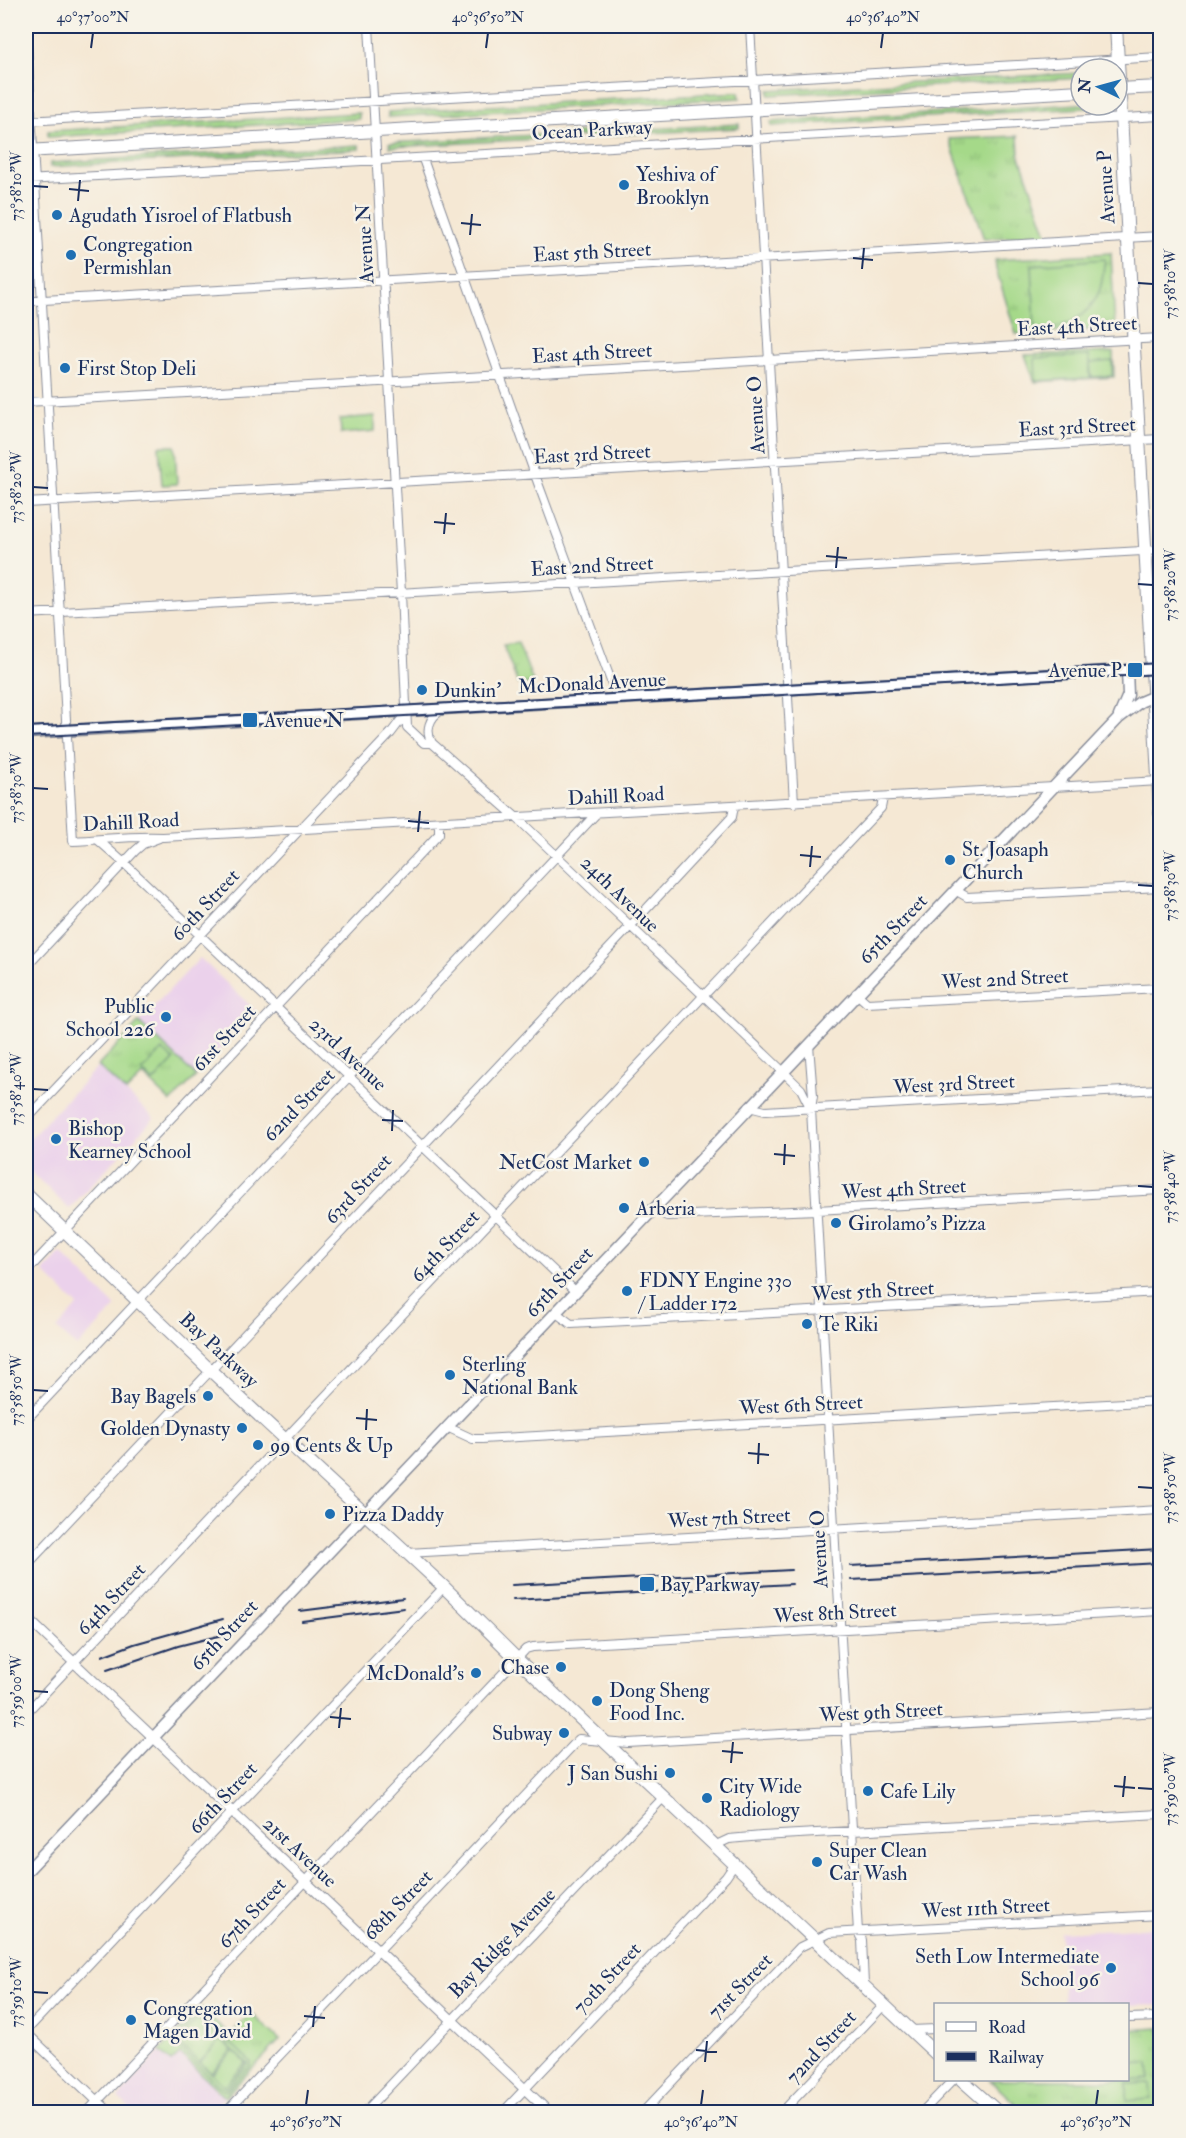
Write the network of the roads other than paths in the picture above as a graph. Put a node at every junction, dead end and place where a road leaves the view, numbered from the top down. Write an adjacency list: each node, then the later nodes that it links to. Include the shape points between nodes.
1 (26, 26): 17 (street)
2 (369, 26): 13 (street, Avenue N)
3 (750, 26): 9 (street, Avenue O)
4 (1116, 26): 5 (main road, Avenue P)
5 (1118, 57)
6 (1161, 57): 7 (street, Ocean Parkway)
7 (1129, 59)
8 (1069, 63): 9 (street, Ocean Parkway)
9 (753, 80): 13 (street, Ocean Parkway); 14 (street, Avenue O)
10 (1161, 87): 11 (main road)
11 (1129, 88)
12 (1069, 92): 14 (main road, Ocean Parkway)
13 (373, 101): 17 (street, Ocean Parkway); 18 (street, Avenue N)
14 (755, 109): 18 (main road, Ocean Parkway); 19 (street, Avenue O)
15 (1161, 116): 16 (street, Ocean Parkway)
16 (1121, 118): 19 (street, Ocean Parkway); 26 (main road, Avenue P)
17 (28, 121): 20 (street)
18 (375, 131): 20 (main road, Ocean Parkway); 22 (street, Avenue N)
19 (757, 140): 21 (street, Ocean Parkway); 27 (street, Avenue O)
20 (29, 150): 24 (street)
21 (423, 159): 22 (street, Ocean Parkway); 28 (street)
22 (376, 160): 24 (street, Ocean Parkway); 29 (street, Avenue N)
23 (26, 180): 24 (street, Ocean Parkway)
24 (35, 180): 30 (street)
25 (1161, 236): 26 (street, East 5th Street)
26 (1128, 238): 27 (street, East 5th Street); 33 (main road, Avenue P)
27 (764, 259): 28 (street, East 5th Street); 34 (street, Avenue O)
28 (465, 276): 29 (street, East 5th Street); 35 (street)
29 (384, 280): 30 (street, East 5th Street); 36 (street, Avenue N)
30 (41, 300): 31 (street, East 5th Street); 37 (street)
31 (26, 301)
32 (1161, 338): 33 (street, East 4th Street)
33 (1134, 340): 34 (street, East 4th Street); 40 (main road, Avenue P)
34 (769, 360): 35 (street, East 4th Street); 41 (street, Avenue O)
35 (500, 375): 36 (street, East 4th Street); 42 (street)
36 (389, 381): 37 (street, East 4th Street); 43 (street, Avenue N)
37 (47, 401): 38 (street, East 4th Street); 44 (street)
38 (26, 402)
39 (1161, 439): 40 (street, East 3rd Street)
40 (1139, 440): 41 (street, East 3rd Street); 47 (main road, Avenue P)
41 (775, 461): 42 (street, East 3rd Street); 48 (street, Avenue O)
42 (534, 474): 43 (street, East 3rd Street); 49 (street)
43 (395, 482): 44 (street, East 3rd Street); 50 (street, Avenue N)
44 (52, 501): 45 (street, East 3rd Street); 51 (street)
45 (26, 503)
46 (1161, 550): 47 (street, East 2nd Street)
47 (1146, 551): 48 (street, East 2nd Street); 53 (main road, Avenue P)
48 (781, 572): 49 (street, East 2nd Street); 55 (street, Avenue O)
49 (575, 583): 50 (street, East 2nd Street); 57 (street)
50 (401, 593): 51 (street, East 2nd Street); 59 (street, Avenue N)
51 (58, 612): 52 (street, East 2nd Street); 61 (street)
52 (26, 615)
53 (1156, 669): 54 (main road, McDonald Avenue); 56 (main road, Avenue P)
54 (1127, 670): 55 (main road, McDonald Avenue); 60 (main road, 65th Street, via 1128,695)
55 (787, 690): 57 (main road, McDonald Avenue); 67 (street, Avenue O)
56 (1154, 696): 60 (main road, 65th Street); 64 (main road, Avenue P)
57 (618, 700): 58 (main road, McDonald Avenue)
58 (442, 710): 59 (main road, McDonald Avenue); 63 (street, via 429,724)
59 (407, 712): 61 (main road, McDonald Avenue); 63 (street, 24th Avenue, via 407,727 424,743); 73 (street, 60th Street)
60 (1119, 717): 65 (main road, 65th Street)
61 (66, 731): 62 (main road, McDonald Avenue); 75 (street, Dahill Road, via 73,841)
62 (26, 733)
63 (432, 744): 71 (street, 24th Avenue)
64 (1160, 782): 65 (street, Dahill Road); 70 (main road, Avenue P)
65 (1051, 789): 66 (street, Dahill Road); 79 (main road, 65th Street)
66 (883, 798): 67 (street, Dahill Road); 85 (street, 64th Street, via 881,808)
67 (794, 803): 68 (street, Dahill Road)
68 (735, 806): 69 (street, Dahill Road); 80 (street, 63rd Street, via 732,817)
69 (597, 813): 71 (street, Dahill Road); 76 (street, 62nd Street)
70 (1161, 813)
71 (517, 818): 72 (street, Dahill Road); 76 (street, 24th Avenue)
72 (439, 823): 73 (street, Dahill Road); 86 (street, 61st Street, via 439,834)
73 (299, 830): 74 (street, Dahill Road); 81 (street, 60th Street)
74 (163, 837): 75 (street, Dahill Road); 77 (street, via 143,844)
75 (98, 840): 77 (street, 23rd Avenue)
76 (558, 857): 80 (street, 24th Avenue); 89 (street, 62nd Street)
77 (124, 863): 81 (street, 23rd Avenue); 82 (street)
78 (1161, 886): 79 (street, via 967,897)
79 (955, 890): 84 (main road, 65th Street)
80 (630, 926): 85 (street, 24th Avenue); 94 (street, 63rd Street)
81 (200, 935): 86 (street, 23rd Avenue); 93 (street, 60th Street)
82 (26, 967)
83 (1161, 988): 84 (street, West 2nd Street, via 867,1003)
84 (856, 993): 87 (main road, 65th Street)
85 (704, 996): 88 (street, 24th Avenue); 99 (street, 64th Street)
86 (275, 1008): 89 (street, 23rd Avenue); 100 (street, 61st Street)
87 (809, 1043): 88 (main road, 65th Street); 92 (street, Avenue O)
88 (782, 1071): 91 (main road, 65th Street); 92 (street, Avenue O, via 801,1089)
89 (349, 1077): 94 (street, 23rd Avenue); 104 (street, 62nd Street)
90 (1161, 1089): 92 (street, West 3rd Street)
91 (749, 1107): 92 (street, West 3rd Street, via 765,1111); 97 (main road, 65th Street)
92 (811, 1109): 98 (street, Avenue O)
93 (26, 1119)
94 (422, 1147): 99 (street, 23rd Avenue); 107 (street, 63rd Street)
95 (1161, 1191): 98 (street, West 4th Street)
96 (26, 1194): 100 (main road, Bay Parkway)
97 (651, 1209): 98 (street, West 4th Street, via 667,1216); 102 (main road, 65th Street)
98 (817, 1210): 105 (street, Avenue O)
99 (496, 1216): 102 (street, 23rd Avenue); 112 (street, 64th Street)
100 (64, 1231): 101 (street, 61st Street); 104 (main road, Bay Parkway)
101 (26, 1272)
102 (575, 1291): 106 (main road, 65th Street)
103 (1161, 1292): 105 (street, West 5th Street)
104 (137, 1300): 107 (main road, Bay Parkway); 109 (street, 62nd Street)
105 (822, 1311): 106 (street, West 5th Street, via 571,1324); 110 (street, Avenue O)
106 (555, 1312): 111 (main road, 65th Street)
107 (210, 1370): 112 (main road, Bay Parkway); 117 (street, 63rd Street)
108 (1161, 1401): 110 (street, West 6th Street)
109 (26, 1420)
110 (828, 1420): 111 (street, West 6th Street, via 482,1439); 115 (street, Avenue O)
111 (447, 1427): 114 (main road, 65th Street)
112 (285, 1438): 114 (main road, Bay Parkway); 123 (street, 64th Street)
113 (1161, 1510): 115 (street, West 7th Street)
114 (364, 1513): 116 (main road, Bay Parkway); 127 (main road, 65th Street)
115 (834, 1528): 116 (street, West 7th Street); 121 (street, Avenue O, bridge)
116 (408, 1553): 118 (main road, Bay Parkway)
117 (26, 1566)
118 (444, 1587): 122 (main road, Bay Parkway); 130 (street, 66th Street)
119 (1161, 1611): 121 (street, West 8th Street)
120 (26, 1617): 123 (street, 21st Avenue)
121 (840, 1629): 122 (street, West 8th Street, via 533,1647); 126 (street, Avenue O)
122 (516, 1658): 128 (main road, Bay Parkway); 136 (street, 67th Street)
123 (74, 1663): 125 (street, 64th Street); 127 (street, 21st Avenue)
124 (1161, 1712): 126 (street, West 9th Street)
125 (26, 1713)
126 (846, 1730): 128 (street, West 9th Street, via 628,1743); 132 (street, Avenue O)
127 (152, 1737): 130 (street, 21st Avenue); 135 (main road, 65th Street)
128 (603, 1741): 129 (main road, Bay Parkway); 140 (street, 68th Street, via 579,1739)
129 (663, 1798): 133 (main road, Bay Parkway); 145 (street, Bay Ridge Avenue)
130 (232, 1813): 136 (street, 21st Avenue); 148 (street, 66th Street)
131 (1161, 1814): 132 (street)
132 (852, 1831): 133 (street, via 729,1839); 138 (street, Avenue O)
133 (714, 1846): 134 (main road, Bay Parkway)
134 (734, 1865): 139 (main road, Bay Parkway); 152 (street, 70th Street)
135 (26, 1872)
136 (305, 1881): 140 (street, 21st Avenue); 153 (street, 67th Street)
137 (1161, 1915): 138 (street, West 11th Street)
138 (858, 1932): 139 (street, West 11th Street, via 829,1934); 141 (street, Avenue O)
139 (815, 1940): 141 (main road, Bay Parkway); 160 (street, 71st Street, via 800,1947)
140 (378, 1951): 145 (street, 21st Avenue); 156 (street, 68th Street)
141 (864, 1986): 142 (main road, Bay Parkway)
142 (884, 2005): 147 (main road, Bay Parkway); 161 (street, 72nd Street)
143 (1161, 2017): 144 (street)
144 (1129, 2018)
145 (452, 2020): 152 (street, 21st Avenue); 157 (street, Bay Ridge Avenue)
146 (934, 2029): 147 (street)
147 (911, 2030): 149 (main road, Bay Parkway)
148 (26, 2032): 153 (street)
149 (934, 2052)
150 (951, 2081): 162 (street)
151 (964, 2081): 163 (main road)
152 (525, 2090): 158 (street, 70th Street); 159 (street, 21st Avenue)
153 (98, 2101): 154 (street, 67th Street); 155 (street)
154 (87, 2112)
155 (109, 2112)
156 (226, 2112)
157 (365, 2112)
158 (503, 2112)
159 (549, 2112)
160 (643, 2112)
161 (782, 2112)
162 (922, 2112)
163 (998, 2112)

